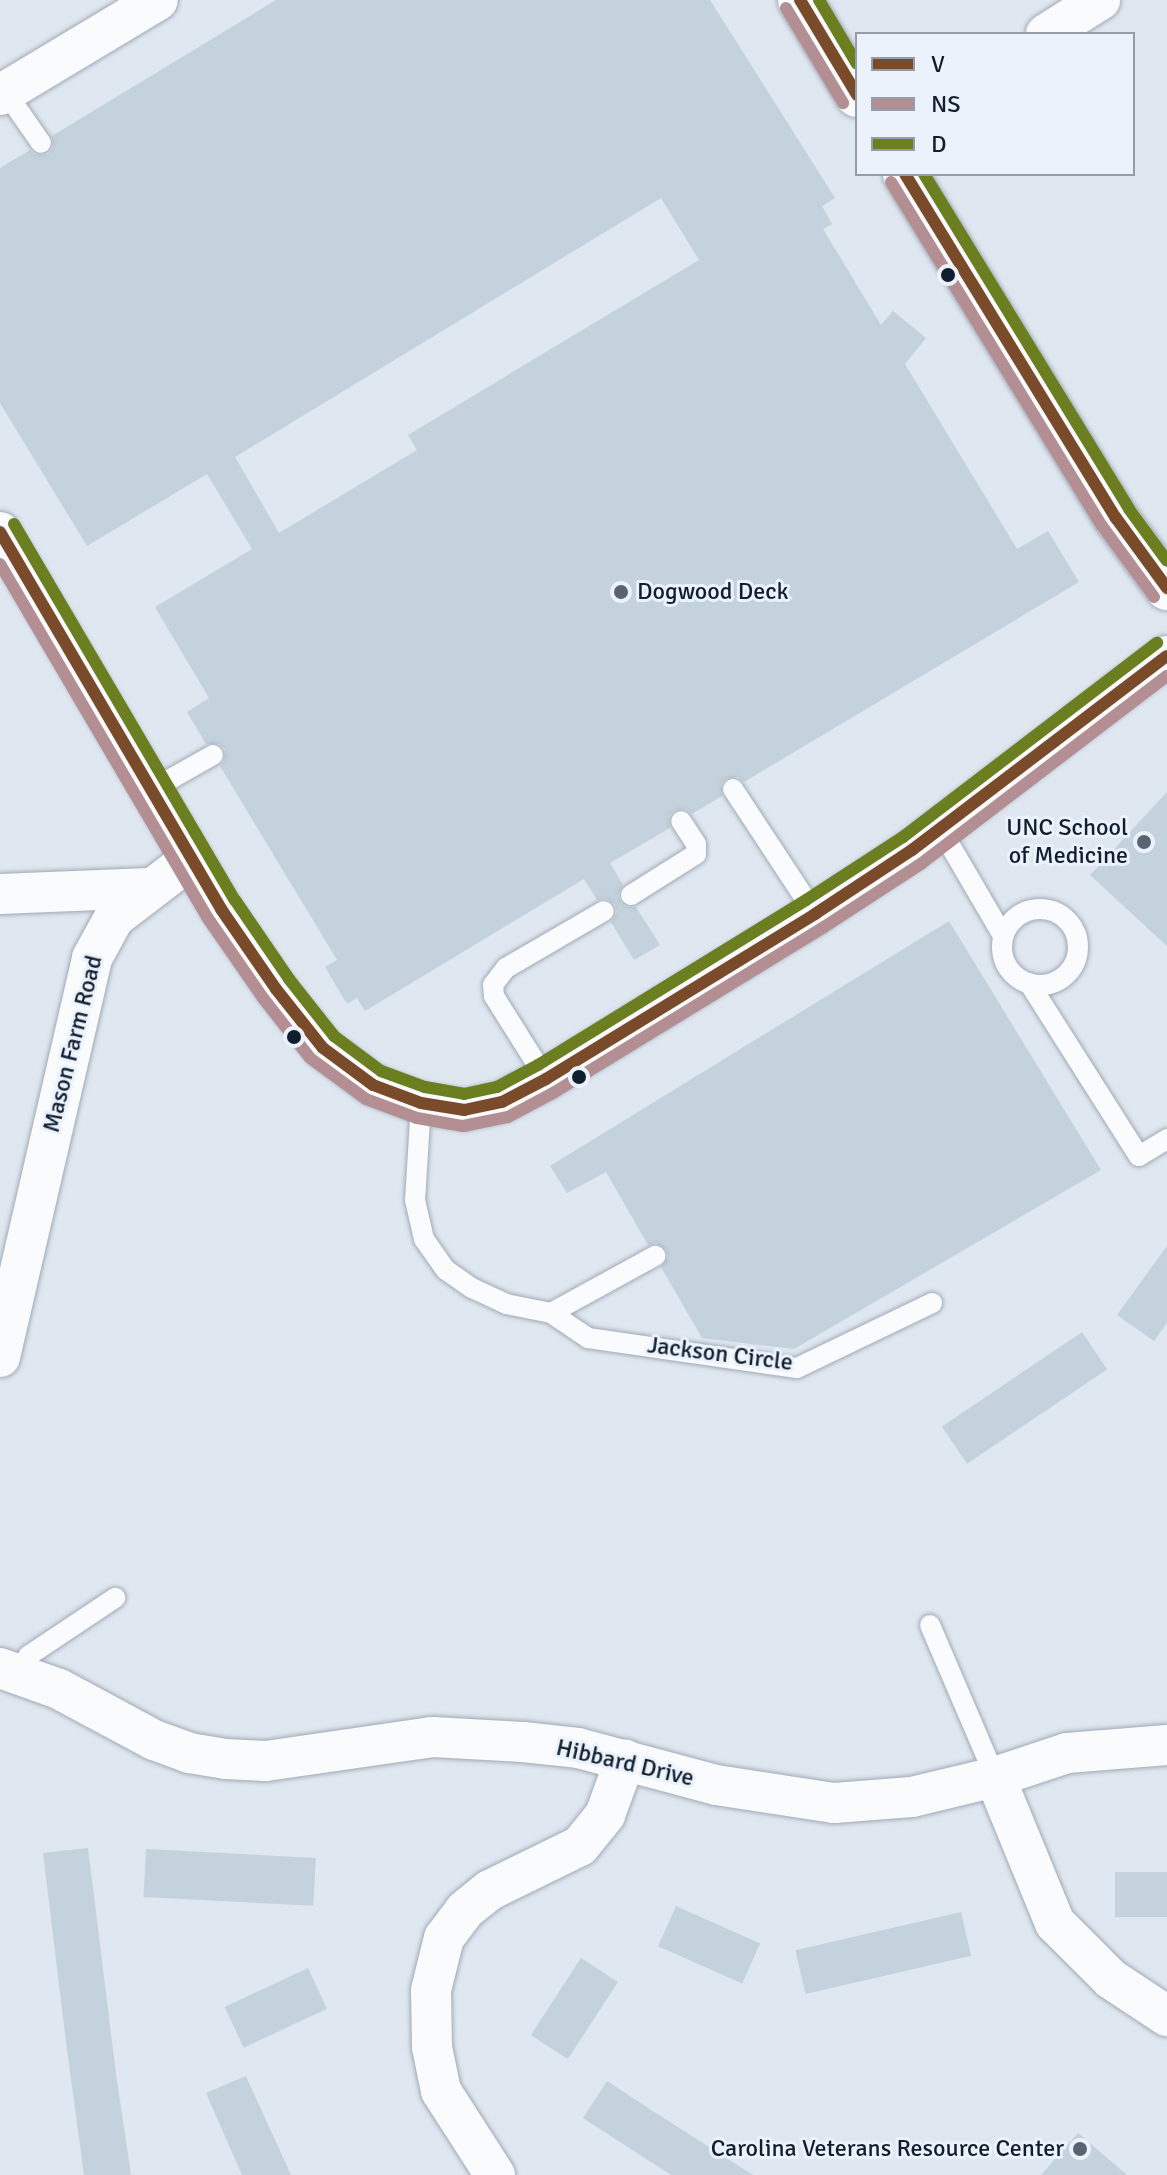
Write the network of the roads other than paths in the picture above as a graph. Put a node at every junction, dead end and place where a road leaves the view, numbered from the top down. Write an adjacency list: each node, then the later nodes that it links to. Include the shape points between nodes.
1 (158, 0): 6 (street)
2 (800, 0): 5 (street)
3 (1100, 0): 4 (street)
4 (1049, 32)
5 (855, 92)
6 (3, 93): 7 (lane)
7 (41, 143)
8 (906, 176): 10 (street, via 1116,518)
9 (0, 532): 14 (street)
10 (1167, 588)
11 (1167, 656): 16 (street)
12 (213, 755): 14 (lane)
13 (733, 789): 22 (lane)
14 (151, 790): 17 (street)
15 (681, 821): 20 (lane, via 696,844 696,854)
16 (940, 828): 22 (street); 23 (lane)
17 (191, 859): 18 (street, Mason Farm Road); 26 (street, via 276,989 323,1048 373,1085)
18 (149, 888): 19 (street); 31 (street, Mason Farm Road, via 114,918 92,958)
19 (0, 894)
20 (631, 895)
21 (604, 911): 25 (lane, via 506,968 493,985 494,996)
22 (815, 914): 25 (street)
23 (1003, 936): 24 (lane, via 1006,965); 24 (lane, via 1017,916 1040,908 1057,912 1078,937 1074,966 1057,982)
24 (1029, 983): 27 (lane, via 1139,1156)
25 (546, 1079): 26 (street, via 502,1102 464,1110)
26 (421, 1103): 30 (lane, Jackson Circle, via 415,1200 424,1239 446,1270 472,1288 506,1304)
27 (1167, 1139)
28 (655, 1256): 30 (lane)
29 (932, 1303): 30 (lane, Jackson Circle, via 797,1368 588,1338)
30 (551, 1313)
31 (0, 1357)
32 (115, 1598): 34 (lane)
33 (930, 1625): 37 (lane)
34 (14, 1662): 36 (street, Hibbard Drive, via 154,1740 225,1759 266,1761 433,1737 578,1748)
35 (1167, 1745): 37 (street, Hibbard Drive, via 1067,1753)
36 (625, 1760): 37 (street, Hibbard Drive, via 716,1785 834,1803 912,1797); 39 (street, via 605,1815 580,1846 490,1890 465,1910 444,1938 431,1990 431,2038 441,2091)
37 (995, 1777): 38 (street, via 1055,1923 1111,1979)
38 (1167, 2016)
39 (495, 2175)

